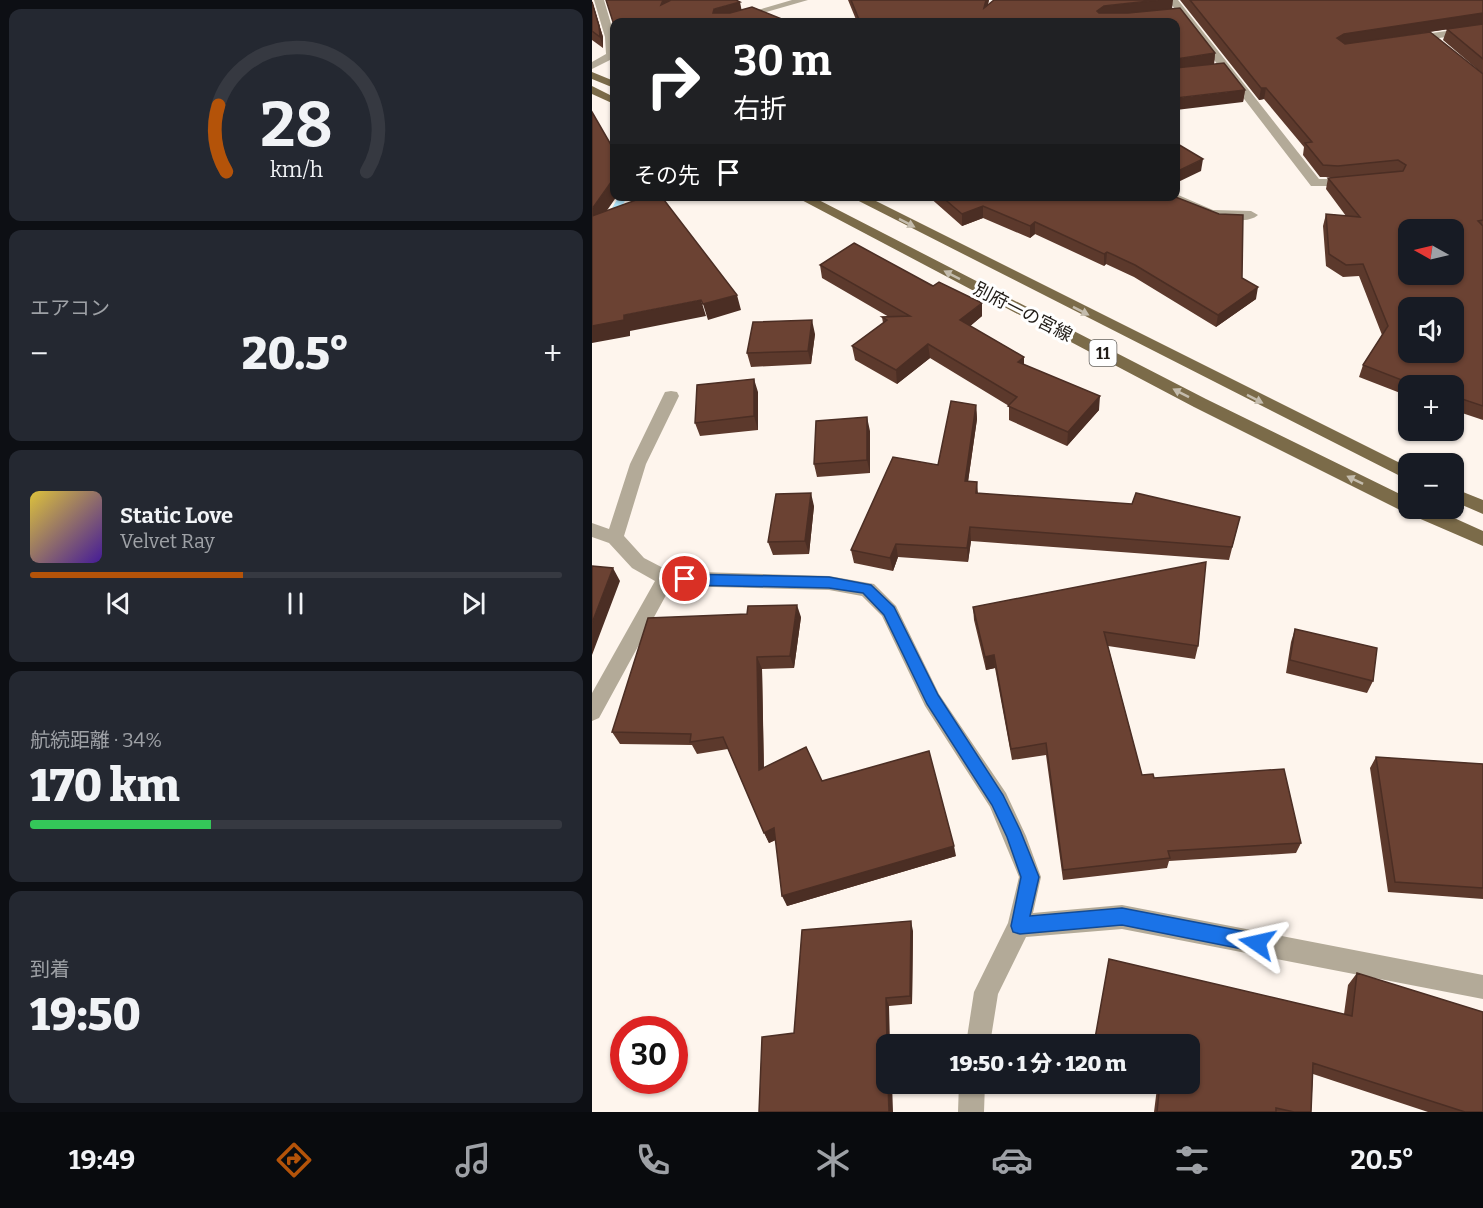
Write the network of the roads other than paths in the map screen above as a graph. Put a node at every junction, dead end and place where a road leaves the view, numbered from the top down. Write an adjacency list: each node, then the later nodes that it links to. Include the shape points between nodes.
1 (599, 0): 6 (street)
2 (803, 0): 4 (street)
3 (1173, 0): 14 (street, via 1177,13 1315,183)
4 (737, 18)
5 (1483, 29): 7 (street, via 1433,40)
6 (610, 38)
7 (1396, 41)
8 (610, 57): 9 (street)
9 (592, 66)
10 (592, 75): 11 (main road)
11 (610, 83)
12 (592, 89): 13 (main road)
13 (610, 98)
14 (1365, 181)
15 (1180, 200): 18 (street, via 1211,214)
16 (810, 201): 22 (main road, 別府一の宮線 / 11, one-way to 16)
17 (865, 201): 20 (main road, 別府一の宮線 / 11, one-way to 20)
18 (1251, 215)
19 (671, 396): 26 (street, via 638,464)
20 (1398, 469)
21 (1464, 499): 23 (main road)
22 (1398, 501)
23 (1483, 507)
24 (1438, 519): 27 (main road)
25 (592, 530): 26 (street)
26 (615, 538): 28 (street, via 638,563)
27 (1483, 539)
28 (666, 578): 29 (street); 30 (street, via 829,583 866,588 889,611 932,700 998,800 1015,836 1030,877)
29 (592, 712)
30 (1020, 926): 31 (street, via 1122,917); 32 (street, via 986,993)
31 (1483, 987)
32 (980, 1034)
33 (972, 1094): 34 (street)
34 (971, 1112)

